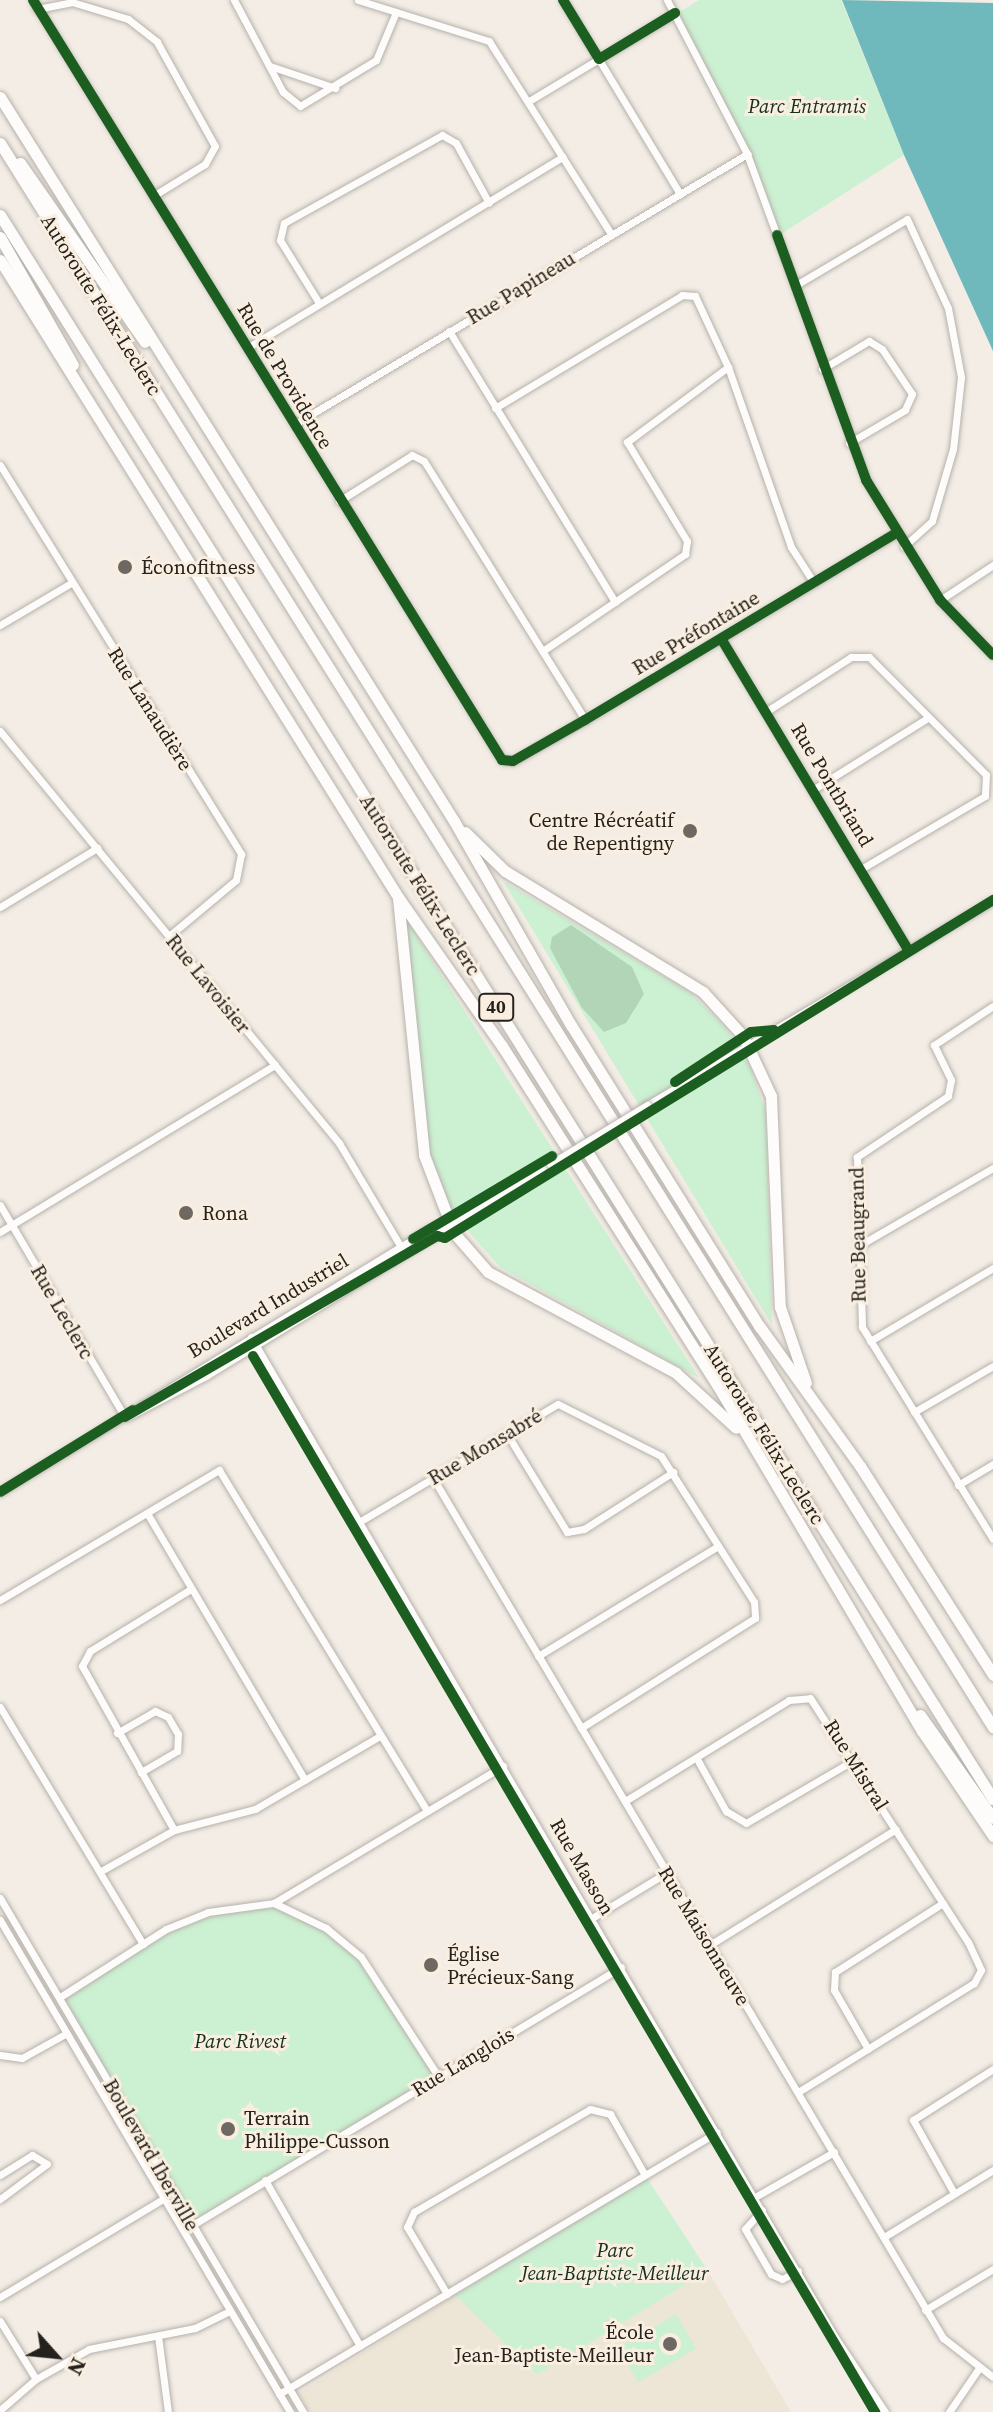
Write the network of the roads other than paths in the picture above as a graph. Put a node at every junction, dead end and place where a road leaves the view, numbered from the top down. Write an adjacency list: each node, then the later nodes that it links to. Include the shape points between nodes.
1 (33, 0): 6 (street, Rue de Providence)
2 (234, 0): 10 (street)
3 (358, 0): 7 (street)
4 (563, 0): 9 (street)
5 (667, 0): 8 (street)
6 (37, 9): 19 (street, Rue de Providence); 19 (street, via 72,2 128,19 157,42 215,146 205,164)
7 (396, 12): 11 (street, via 376,60); 13 (street, via 489,41)
8 (675, 13): 9 (street); 16 (street)
9 (599, 59): 13 (street); 18 (street)
10 (270, 66): 11 (street); 11 (street, via 283,92 300,106)
11 (335, 88)
12 (0, 97): 34 (highway)
13 (529, 101): 17 (street)
14 (0, 136): 34 (highway)
15 (0, 143): 99 (highway, Autoroute Félix-Leclerc / 40)
16 (747, 154): 18 (street, Rue Papineau); 25 (street)
17 (563, 157): 20 (street); 22 (street)
18 (680, 194): 22 (street, Rue Papineau)
19 (153, 196): 28 (street, Rue de Providence)
20 (489, 203): 26 (street); 26 (street, via 456,143 442,135 284,223 280,240)
21 (0, 215): 108 (highway, Autoroute Félix-Leclerc / 40)
22 (611, 234): 27 (street, Rue Papineau)
23 (0, 237): 33 (highway)
24 (0, 260): 33 (highway)
25 (796, 285): 30 (street); 39 (street, via 907,219 948,308 961,377 953,449 932,521)
26 (319, 303): 28 (street)
27 (449, 331): 31 (street); 32 (street, Rue Papineau)
28 (247, 348): 32 (street, Rue de Providence)
29 (728, 367): 31 (street, via 695,296 682,295); 42 (street, via 787,537); 44 (street, via 630,436 629,446 688,547)
30 (822, 369): 35 (street); 35 (street, via 860,344 874,342 912,394 905,410)
31 (495, 408): 44 (street)
32 (295, 424): 37 (street, Rue de Providence)
33 (105, 427): 59 (highway)
34 (207, 427): 56 (highway)
35 (849, 443): 38 (street)
36 (0, 465): 41 (street, Rue Lanaudière)
37 (339, 501): 47 (street, via 412,455 420,458); 54 (street, Rue de Providence, via 502,760)
38 (896, 533): 39 (street); 42 (street, Rue Préfontaine)
39 (904, 546): 43 (street)
40 (993, 565): 43 (street)
41 (71, 583): 45 (street); 62 (street, Rue Lanaudière, via 243,860 236,880)
42 (814, 583): 46 (street, Rue Préfontaine)
43 (940, 600): 48 (street)
44 (615, 602): 47 (street)
45 (0, 625)
46 (722, 640): 49 (street, Rue Pontbriand); 51 (street, Rue Préfontaine)
47 (544, 650): 51 (street)
48 (992, 654)
49 (767, 711): 50 (street, via 858,655 875,661); 55 (street, Rue Pontbriand)
50 (926, 719): 55 (street); 58 (street, via 986,775 985,796)
51 (585, 720): 54 (street, Rue Préfontaine)
52 (0, 731): 53 (street, Rue Lavoisier)
53 (3, 742): 57 (street, Rue Lavoisier)
54 (513, 761)
55 (814, 789): 58 (street, Rue Pontbriand)
56 (454, 821): 65 (highway, via 505,871 709,996); 79 (highway, via 571,1025 760,1327)
57 (97, 848): 61 (street); 62 (street, Rue Lavoisier)
58 (861, 869): 63 (street, Rue Pontbriand)
59 (398, 897): 69 (highway, via 424,1155); 83 (highway, via 502,1046)
60 (993, 900): 63 (street, Boulevard Industriel)
61 (0, 907)
62 (169, 936): 66 (street, Rue Lavoisier)
63 (908, 949): 65 (street, Boulevard Industriel)
64 (993, 1006): 72 (street, Rue Beaugrand, via 934,1045 951,1080 948,1096 859,1152)
65 (748, 1045): 69 (street, Boulevard Industriel, bridge); 79 (highway, via 767,1081 773,1111 782,1320)
66 (275, 1065): 70 (street); 73 (street, Rue Lavoisier, via 339,1143)
67 (993, 1168): 72 (street)
68 (0, 1205): 70 (street, Rue Leclerc)
69 (449, 1224): 73 (street, Boulevard Industriel); 77 (street, Boulevard Industriel); 83 (highway, via 495,1276 690,1382)
70 (12, 1225): 71 (street); 81 (street, Rue Leclerc)
71 (0, 1232)
72 (860, 1245): 76 (street, Rue Beaugrand, via 860,1316)
73 (401, 1247): 75 (street, Boulevard Industriel)
74 (993, 1268): 76 (street)
75 (251, 1337): 77 (street, Rue Masson); 81 (street, Boulevard Industriel)
76 (870, 1341): 80 (street, Rue Beaugrand)
77 (256, 1345): 81 (street, Boulevard Industriel); 90 (street, Rue Masson)
78 (993, 1366): 80 (street)
79 (817, 1405): 97 (highway)
80 (914, 1412): 87 (street, Rue Beaugrand)
81 (125, 1417): 88 (street, Boulevard Industriel)
82 (507, 1434): 85 (street, Rue Monsabré, via 563,1404 657,1452); 85 (street, via 567,1532 584,1529); 86 (street, Rue Monsabré)
83 (756, 1452): 96 (highway)
84 (993, 1464): 87 (street)
85 (673, 1472): 92 (street, Rue Monsabré)
86 (433, 1478): 90 (street, Rue Monsabré); 95 (street, Rue Maisonneuve)
87 (958, 1485): 91 (street, Rue Beaugrand)
88 (0, 1492)
89 (147, 1513): 93 (street); 94 (street); 102 (street, via 219,1470)
90 (359, 1522): 105 (street, Rue Masson)
91 (993, 1539)
92 (718, 1546): 95 (street); 100 (street, Rue Monsabré, via 756,1614 749,1627)
93 (189, 1590): 101 (street, via 84,1658 83,1674); 107 (street)
94 (0, 1600)
95 (538, 1656): 100 (street, Rue Maisonneuve)
96 (887, 1669): 111 (highway); 114 (highway)
97 (993, 1675)
98 (0, 1707): 115 (street)
99 (993, 1727)
100 (581, 1728): 109 (street, Rue Maisonneuve)
101 (117, 1733): 106 (street); 106 (street, via 155,1711 168,1717 178,1734 177,1751)
102 (380, 1736): 107 (street); 110 (street)
103 (697, 1759): 104 (street, Rue Mistral, via 789,1700 806,1697 818,1705); 104 (street, via 726,1811 746,1823); 109 (street, Rue Mistral)
104 (854, 1760): 112 (street, Rue Mistral)
105 (503, 1766): 110 (street); 120 (street, Rue Masson)
106 (141, 1772): 113 (street)
107 (305, 1780): 113 (street, via 255,1809)
108 (993, 1799)
109 (625, 1801): 116 (street, Rue Maisonneuve)
110 (427, 1811): 118 (street)
111 (993, 1818)
112 (896, 1829): 119 (street, Rue Mistral); 123 (street)
113 (174, 1830): 115 (street)
114 (993, 1836)
115 (101, 1871): 122 (street)
116 (666, 1873): 120 (street); 123 (street, Rue Maisonneuve)
117 (0, 1898): 125 (street, Boulevard Iberville)
118 (274, 1903): 122 (street, via 208,1912); 131 (street, via 326,1928 361,1957)
119 (943, 1903): 128 (street, via 835,1972 834,1990); 128 (street, Rue Mistral, via 979,1962 979,1977)
120 (592, 1918): 124 (street, Rue Masson)
121 (0, 1920): 127 (street, Boulevard Iberville)
122 (143, 1944): 125 (street)
123 (708, 1946): 132 (street, Rue Maisonneuve)
124 (621, 1967): 131 (street, Rue Langlois); 133 (street, Rue Masson)
125 (60, 1997): 126 (street, Boulevard Iberville)
126 (76, 2027): 127 (street); 139 (street, Boulevard Iberville)
127 (65, 2034): 129 (street, via 22,2058); 143 (street, Boulevard Iberville)
128 (868, 2049): 132 (street)
129 (0, 2055)
130 (993, 2069): 140 (street, via 913,2120)
131 (438, 2076): 138 (street, Rue Langlois)
132 (798, 2092): 134 (street, Rue Maisonneuve)
133 (717, 2132): 137 (street); 141 (street, Rue Masson)
134 (834, 2152): 141 (street); 147 (street, Rue Maisonneuve)
135 (993, 2170): 140 (street)
136 (0, 2175): 142 (street, via 32,2155 47,2164)
137 (645, 2175): 150 (street); 150 (street, via 610,2114 590,2109 414,2212 407,2227)
138 (265, 2180): 145 (street, Rue Langlois); 157 (street)
139 (173, 2193): 143 (street); 145 (street, Boulevard Iberville)
140 (954, 2193): 147 (street)
141 (755, 2197): 144 (street, Rue Masson)
142 (0, 2199)
143 (164, 2199): 146 (street, Boulevard Iberville); 151 (street)
144 (762, 2210): 149 (street, Rue Masson); 149 (street, via 745,2229 771,2274 782,2279)
145 (192, 2225): 146 (street, Rue Langlois); 152 (street, Boulevard Iberville)
146 (183, 2232): 154 (street, Boulevard Iberville)
147 (884, 2237): 153 (street, Rue Maisonneuve)
148 (993, 2269): 153 (street)
149 (798, 2271): 167 (street, Rue Masson)
150 (447, 2294): 157 (street)
151 (0, 2297)
152 (238, 2305): 154 (street); 161 (street, Boulevard Iberville)
153 (925, 2310): 158 (street, Rue Maisonneuve, via 948,2345)
154 (229, 2311): 156 (street); 162 (street, Boulevard Iberville)
155 (0, 2321): 160 (street)
156 (158, 2336): 160 (street, via 89,2349); 164 (street)
157 (360, 2346): 161 (street)
158 (979, 2368): 159 (street, Rue Maisonneuve); 168 (street)
159 (993, 2377)
160 (36, 2379): 163 (street)
161 (289, 2388): 162 (street); 166 (street, Boulevard Iberville)
162 (279, 2394): 165 (street, Boulevard Iberville)
163 (0, 2410)
164 (168, 2412)
165 (290, 2412)
166 (303, 2412)
167 (885, 2412)
168 (949, 2412)

